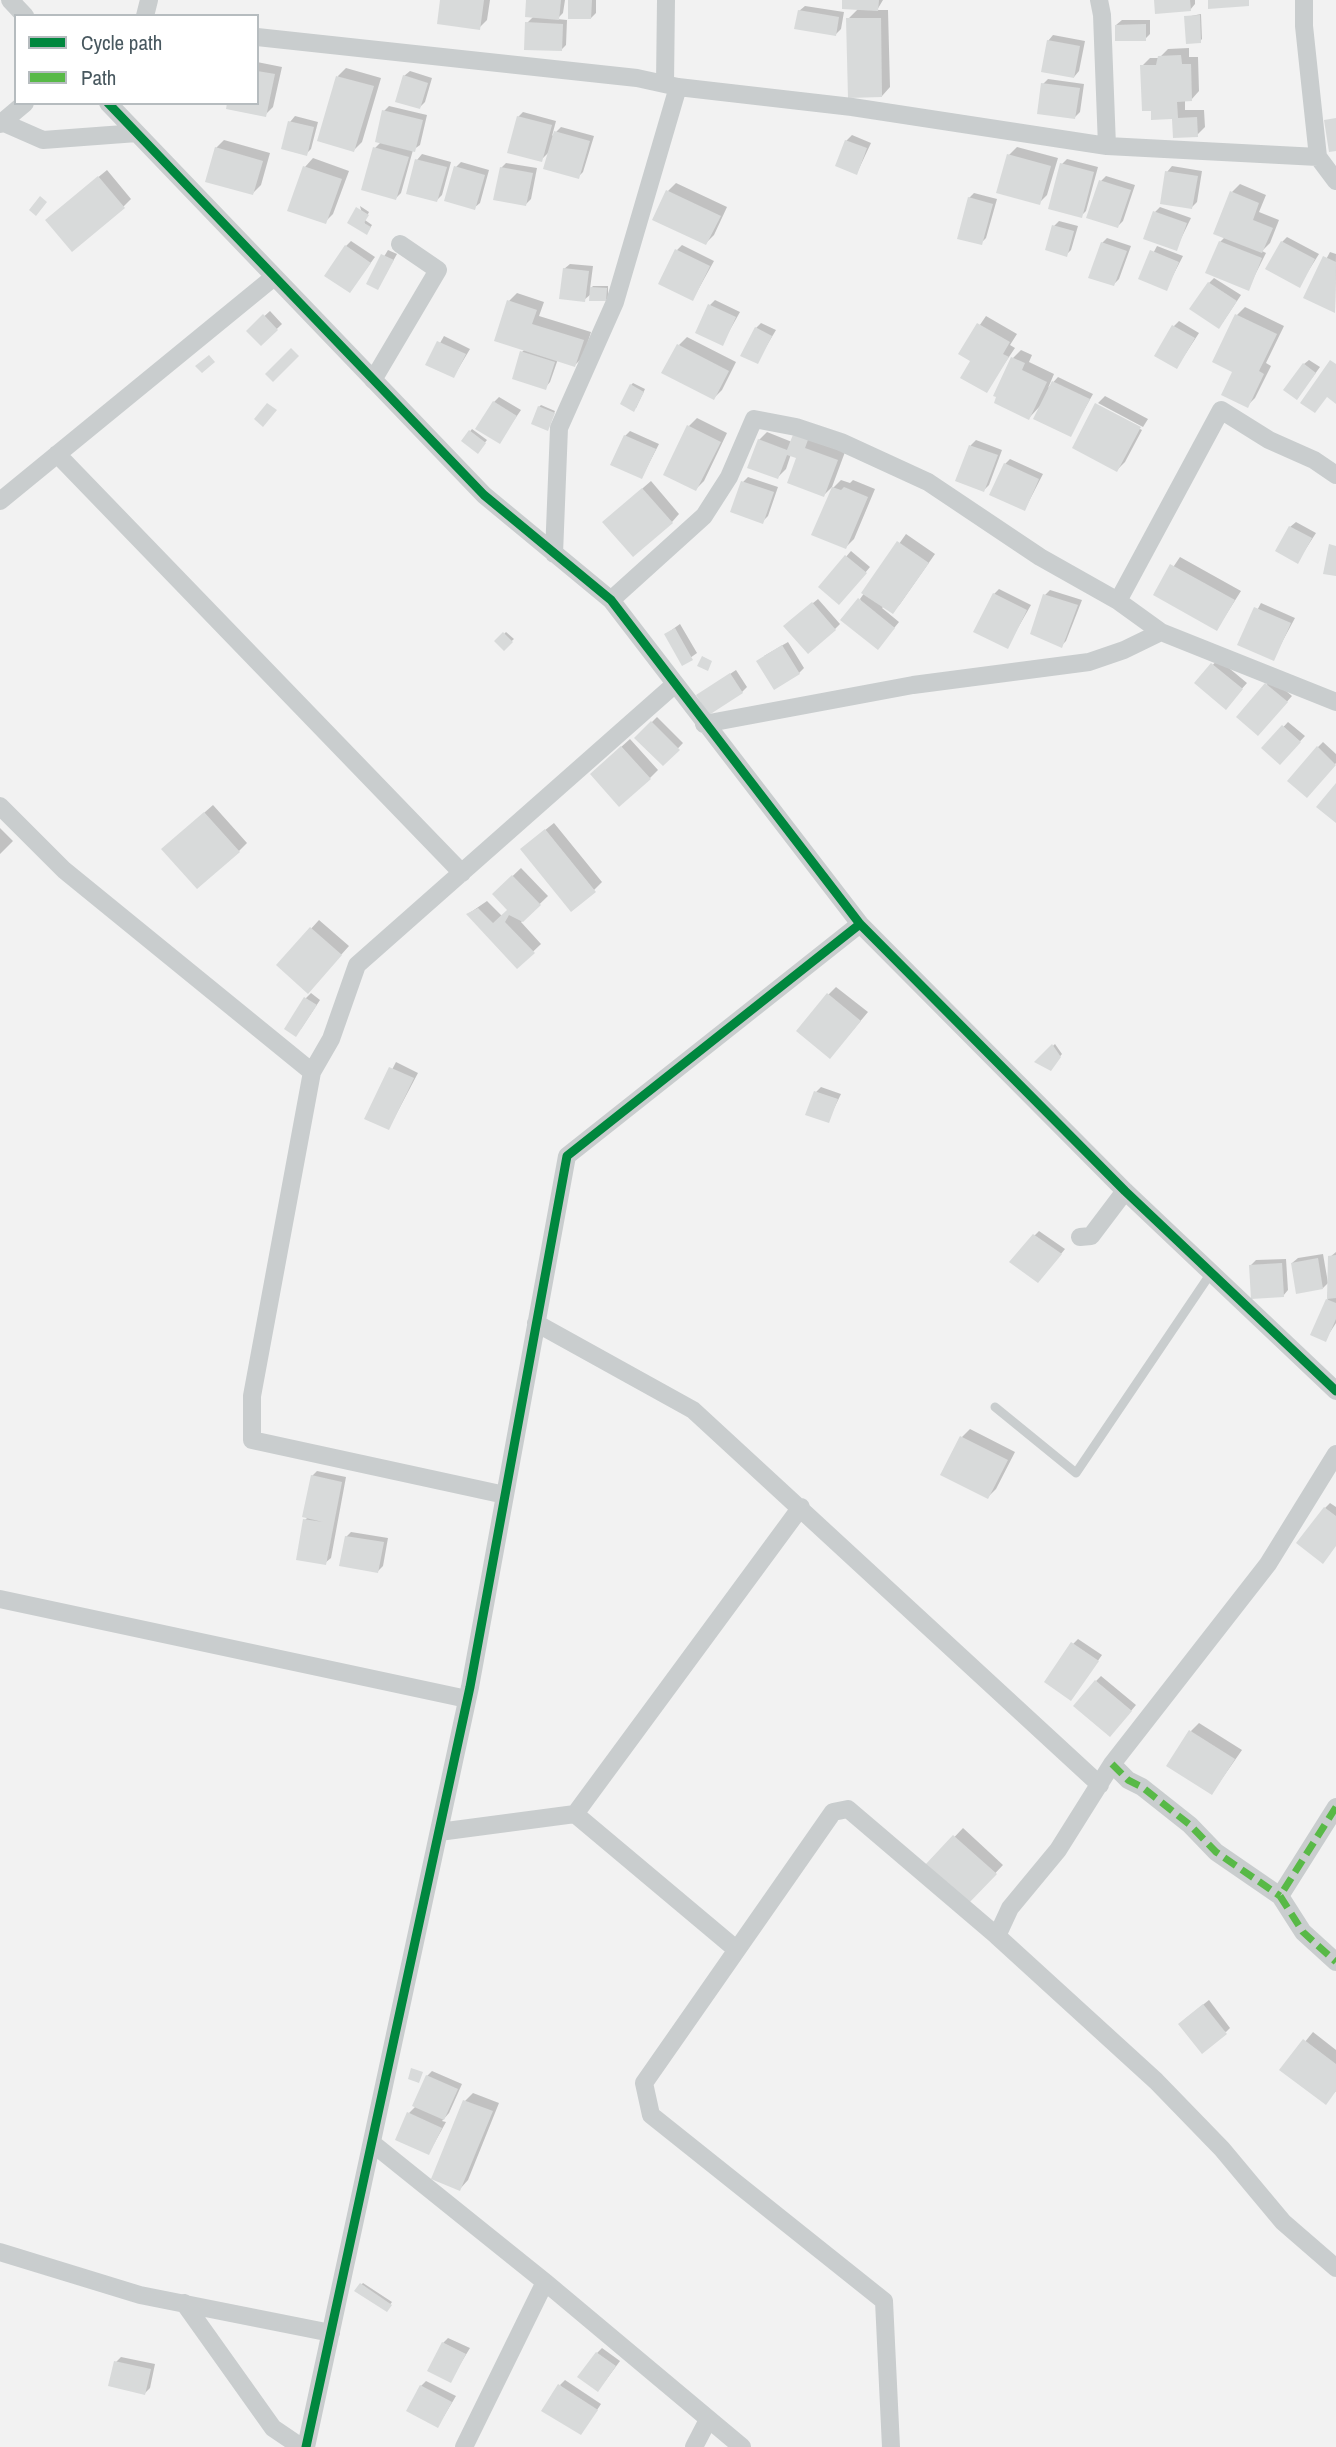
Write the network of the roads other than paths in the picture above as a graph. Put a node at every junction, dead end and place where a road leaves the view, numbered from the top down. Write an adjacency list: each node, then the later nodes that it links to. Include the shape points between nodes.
1 (9, 0): 5 (street)
2 (666, 0): 7 (street)
3 (1099, 0): 12 (street)
4 (1304, 0): 13 (street)
5 (23, 14)
6 (259, 37): 7 (street)
7 (672, 85): 12 (street); 21 (street, via 615,302 559,428)
8 (23, 105): 10 (street)
9 (116, 107): 11 (street)
10 (1, 123): 11 (street, via 43,140)
11 (137, 133): 16 (street)
12 (1107, 146): 13 (street)
13 (1318, 157): 14 (street)
14 (1336, 181)
15 (400, 244): 17 (street, via 438,270)
16 (274, 277): 17 (street); 18 (street)
17 (373, 380): 21 (street, via 484,495)
18 (58, 454): 20 (street); 29 (street)
19 (1336, 475): 23 (street, via 1221,410)
20 (0, 501)
21 (554, 554): 22 (street)
22 (611, 600): 23 (street, via 704,516 729,477 754,419 841,442 928,482 1040,557); 25 (street)
23 (1118, 601): 24 (street)
24 (1161, 632): 26 (street); 27 (street, via 1089,662 913,685)
25 (674, 685): 27 (street); 29 (street)
26 (1336, 702)
27 (704, 724): 30 (street)
28 (0, 806): 31 (street, via 64,870)
29 (462, 873): 31 (street, via 357,965 331,1039)
30 (860, 924): 32 (street); 35 (street, via 567,1156)
31 (312, 1072): 39 (street, via 252,1396 252,1440)
32 (1125, 1191): 33 (street, via 1091,1236); 34 (street)
33 (1080, 1237)
34 (1211, 1273): 36 (street); 37 (lane, via 1076,1473)
35 (536, 1323): 39 (street); 40 (street, via 693,1410)
36 (1336, 1391)
37 (995, 1407)
38 (1336, 1454): 43 (street, via 1268,1564)
39 (505, 1495): 42 (street)
40 (801, 1507): 44 (street); 46 (street)
41 (0, 1600): 42 (street)
42 (467, 1699): 47 (street)
43 (1112, 1764): 44 (street); 48 (street, via 1190,1825 1216,1852)
44 (1100, 1785): 49 (street, via 1058,1850 1010,1908)
45 (1336, 1807): 48 (street)
46 (575, 1814): 47 (street); 50 (street)
47 (439, 1832): 52 (street)
48 (1280, 1896): 51 (street, via 1303,1932)
49 (998, 1936): 50 (street, via 848,1810 833,1812); 54 (street, via 1156,2081 1283,2222)
50 (737, 1950): 63 (street, via 644,2083 651,2115 884,2301)
51 (1336, 1962)
52 (372, 2143): 55 (street); 57 (street)
53 (0, 2252): 56 (street, via 140,2295)
54 (1336, 2268)
55 (545, 2282): 58 (street); 60 (street)
56 (184, 2303): 57 (street); 59 (street, via 273,2428)
57 (331, 2333): 59 (street)
58 (708, 2420): 61 (street); 62 (street)
59 (304, 2447)
60 (464, 2447)
61 (694, 2447)
62 (742, 2447)
63 (891, 2447)

